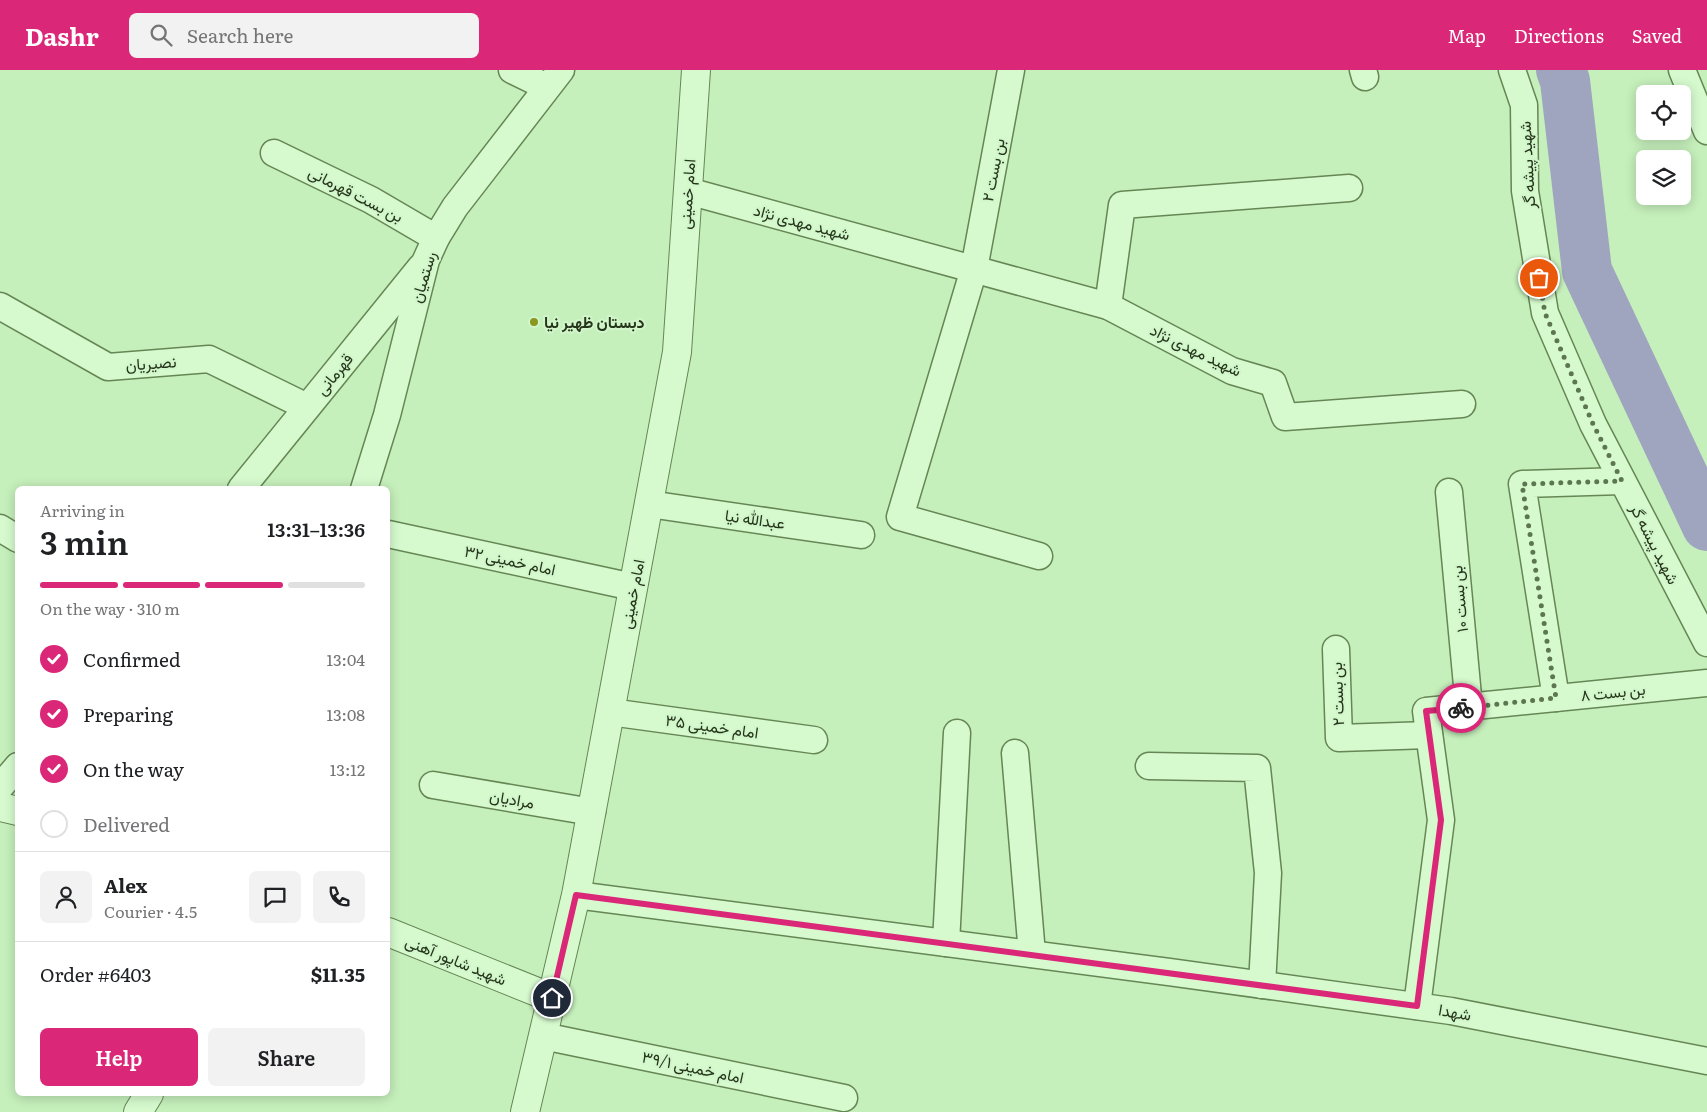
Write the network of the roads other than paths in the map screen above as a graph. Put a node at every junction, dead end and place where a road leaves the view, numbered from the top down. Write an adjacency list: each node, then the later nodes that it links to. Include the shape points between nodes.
1 (512, 70): 6 (street)
2 (696, 70): 10 (street, امام خمینی)
3 (1012, 70): 12 (street, بن بست ۲)
4 (1512, 70): 17 (street, شهید پیشه گر, via 1524,105 1525,191 1545,313 1593,424)
5 (1682, 70): 7 (street)
6 (554, 78): 11 (street, رستمیان, via 455,207)
7 (1707, 131)
8 (274, 153): 11 (street, بن بست قهرمانی, via 371,200)
9 (1349, 188): 14 (street, via 1122,204)
10 (688, 191): 12 (street, شهید مهدی نژاد); 21 (street, امام خمینی, via 677,352)
11 (431, 249): 16 (street, قهرمانی); 19 (street, رستمیان)
12 (974, 269): 14 (street, شهید مهدی نژاد); 26 (street, via 900,517)
13 (0, 306): 16 (street, نصیریان, via 108,367 209,359)
14 (1108, 306): 15 (street, شهید مهدی نژاد, via 1232,371 1274,383 1285,417)
15 (1462, 404)
16 (307, 407): 18 (street, قهرمانی)
17 (1622, 481): 28 (street, شهید پیشه گر); 31 (street, via 1522,484)
18 (243, 486)
19 (365, 486)
20 (1449, 492): 32 (street, بن بست ۱۰)
21 (649, 504): 24 (street, عبدالله نیا); 27 (street, امام خمینی)
22 (0, 528): 25 (street)
23 (390, 534): 27 (street, امام خمینی ۳۲)
24 (861, 535)
25 (15, 537)
26 (1039, 556)
27 (634, 587): 33 (street, امام خمینی)
28 (1707, 643)
29 (1336, 650): 35 (street, بن بست ۲, via 1339,738)
30 (1707, 683): 31 (street, بن بست ۸)
31 (1556, 698): 32 (street, بن بست ۸)
32 (1469, 707): 35 (street, بن بست ۸, via 1426,711)
33 (610, 712): 36 (street, امام خمینی ۳۵); 44 (street, امام خمینی)
34 (957, 733): 47 (street)
35 (1429, 735): 51 (street, بن بست ۸, via 1441,820)
36 (814, 740)
37 (1016, 753): 48 (street)
38 (1149, 766): 49 (street, via 1257,768 1268,873)
39 (15, 770): 41 (street)
40 (433, 785): 44 (street, مرادیان)
41 (0, 788)
42 (0, 807): 43 (street)
43 (15, 810)
44 (592, 812): 45 (street, امام خمینی)
45 (576, 895): 47 (street, شهدا); 50 (street, امام خمینی)
46 (390, 933): 50 (street, شهید شاپور آهنی)
47 (946, 943): 48 (street, شهدا)
48 (1032, 954): 49 (street, شهدا)
49 (1262, 985): 51 (street, شهدا)
50 (552, 998): 52 (street, امام خمینی)
51 (1417, 1006): 53 (street, شهدا)
52 (543, 1036): 55 (street, امام خمینی ۳۹/۱); 57 (street, امام خمینی)
53 (1707, 1061)
54 (148, 1096): 56 (street)
55 (844, 1098)
56 (138, 1112)
57 (524, 1112)

